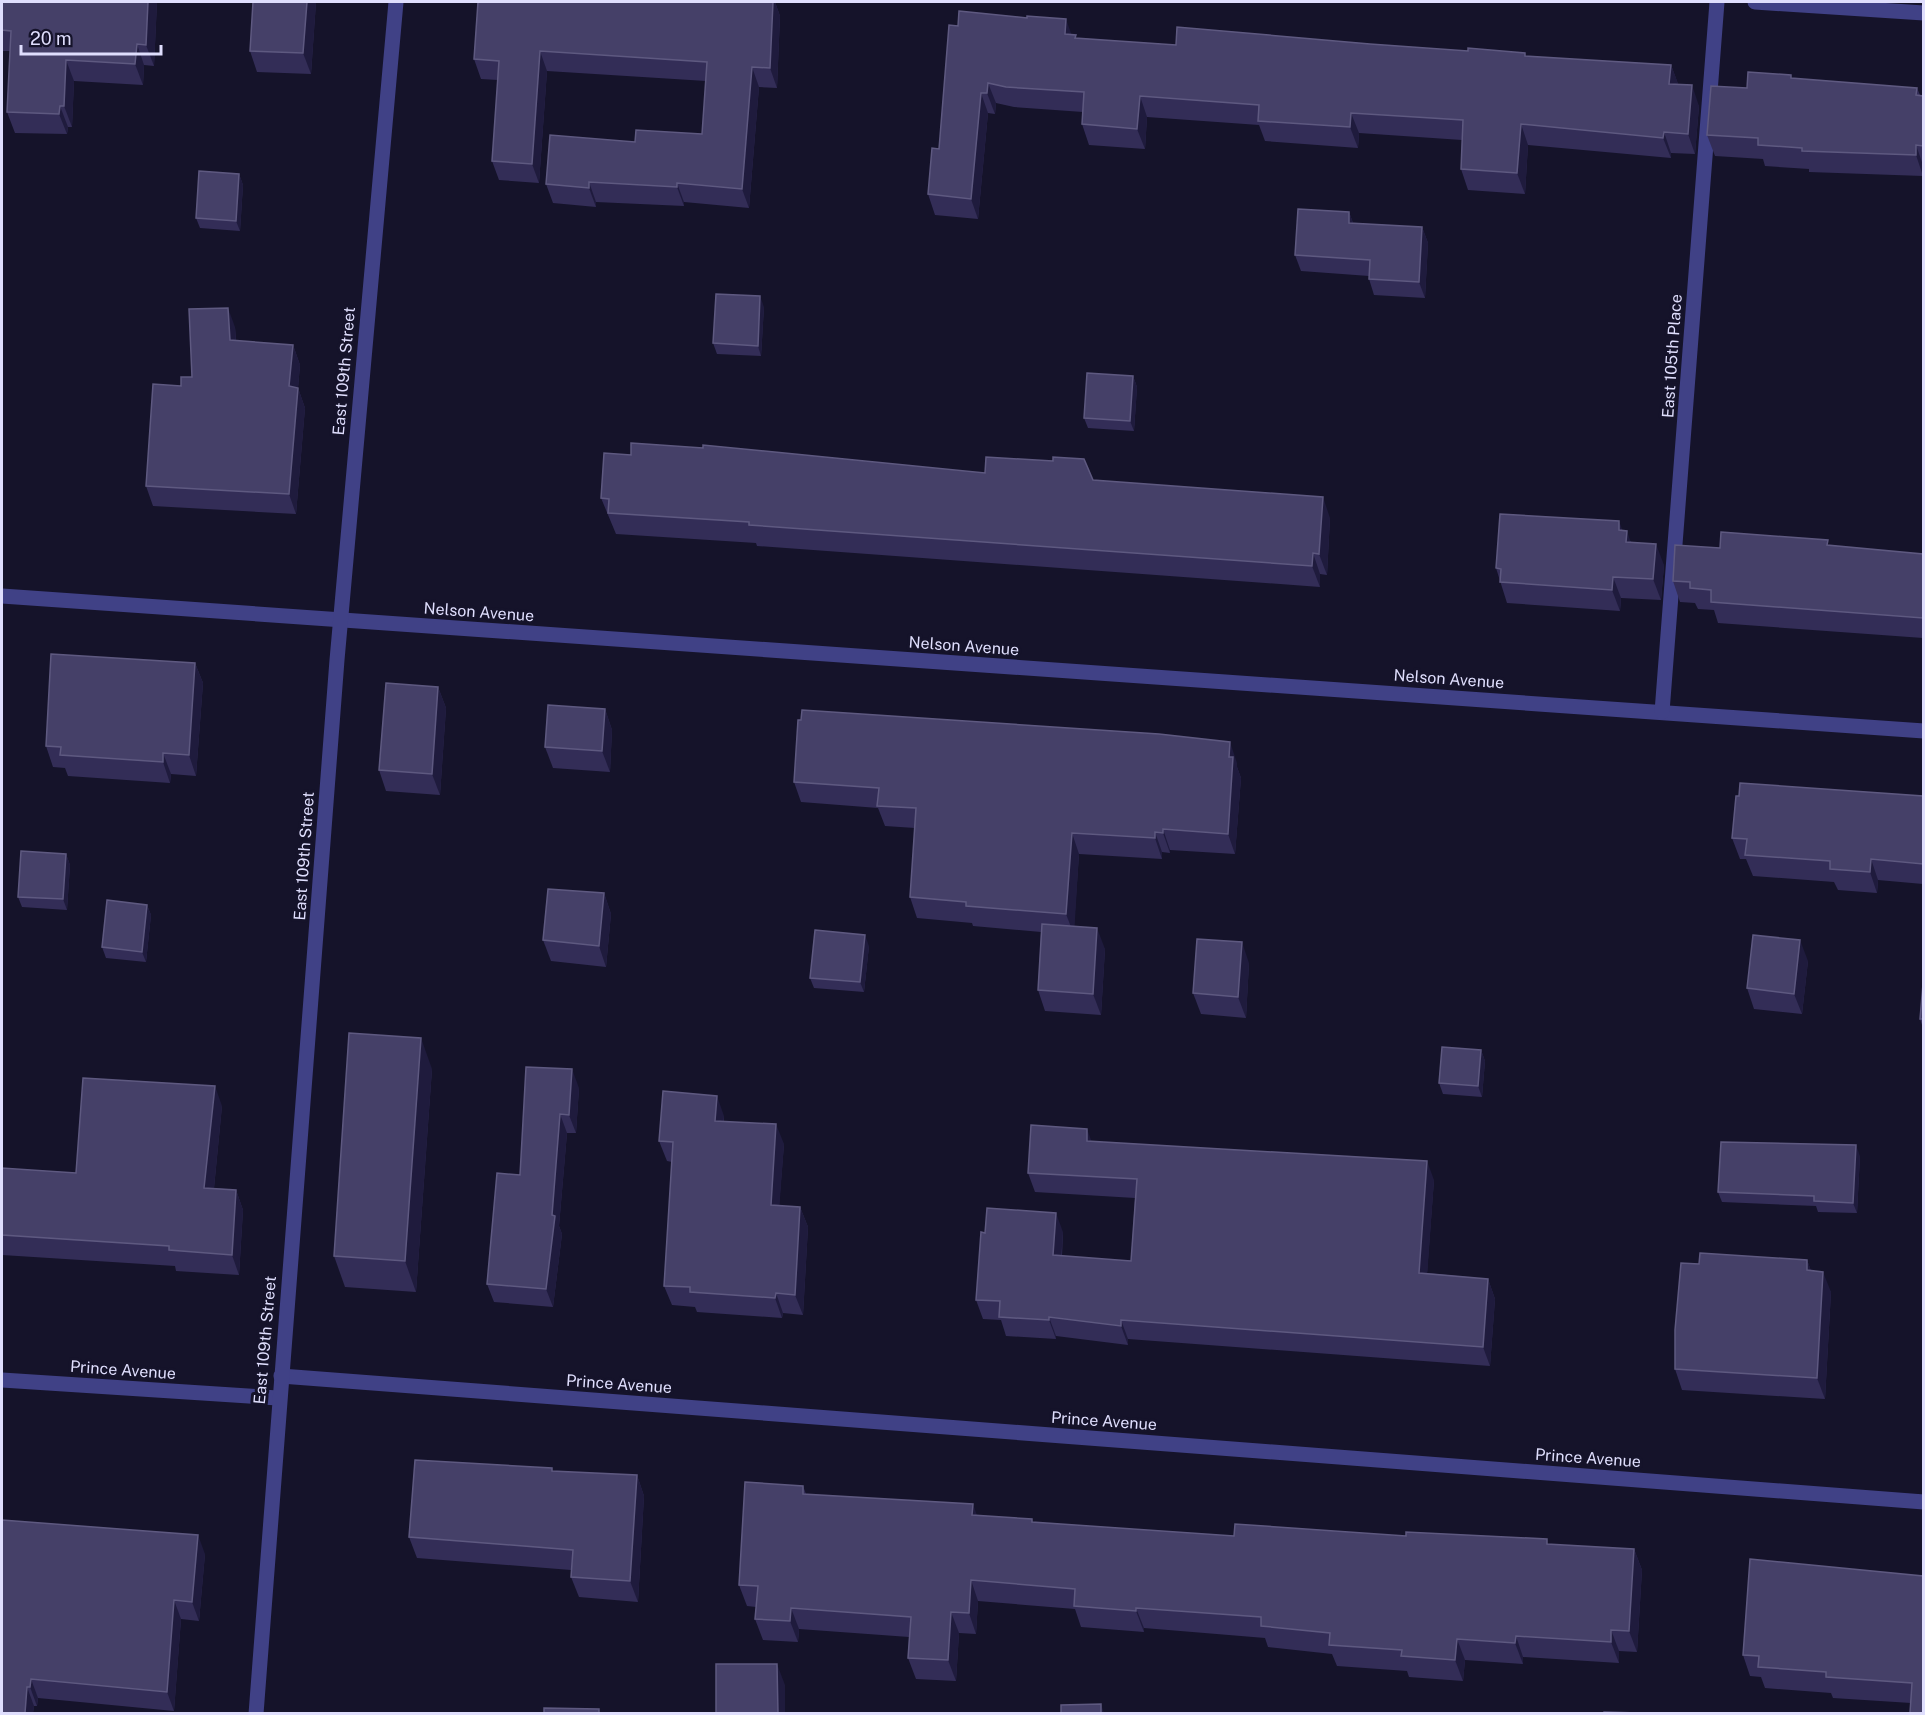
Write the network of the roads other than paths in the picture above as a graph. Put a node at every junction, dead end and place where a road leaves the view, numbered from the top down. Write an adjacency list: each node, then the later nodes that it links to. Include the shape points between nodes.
1 (396, 2): 6 (street, East 109th Street)
2 (1717, 2): 7 (street, East 105th Place)
3 (1755, 2): 4 (street)
4 (1923, 14)
5 (2, 597): 6 (street, Nelson Avenue)
6 (340, 620): 7 (street, Nelson Avenue); 9 (street, East 109th Street)
7 (1662, 712): 8 (street, Nelson Avenue)
8 (1923, 731)
9 (281, 1376): 11 (street, East 109th Street); 12 (street, Prince Avenue)
10 (2, 1380): 11 (street, Prince Avenue)
11 (278, 1398): 13 (street, East 109th Street)
12 (1923, 1502)
13 (256, 1713)

